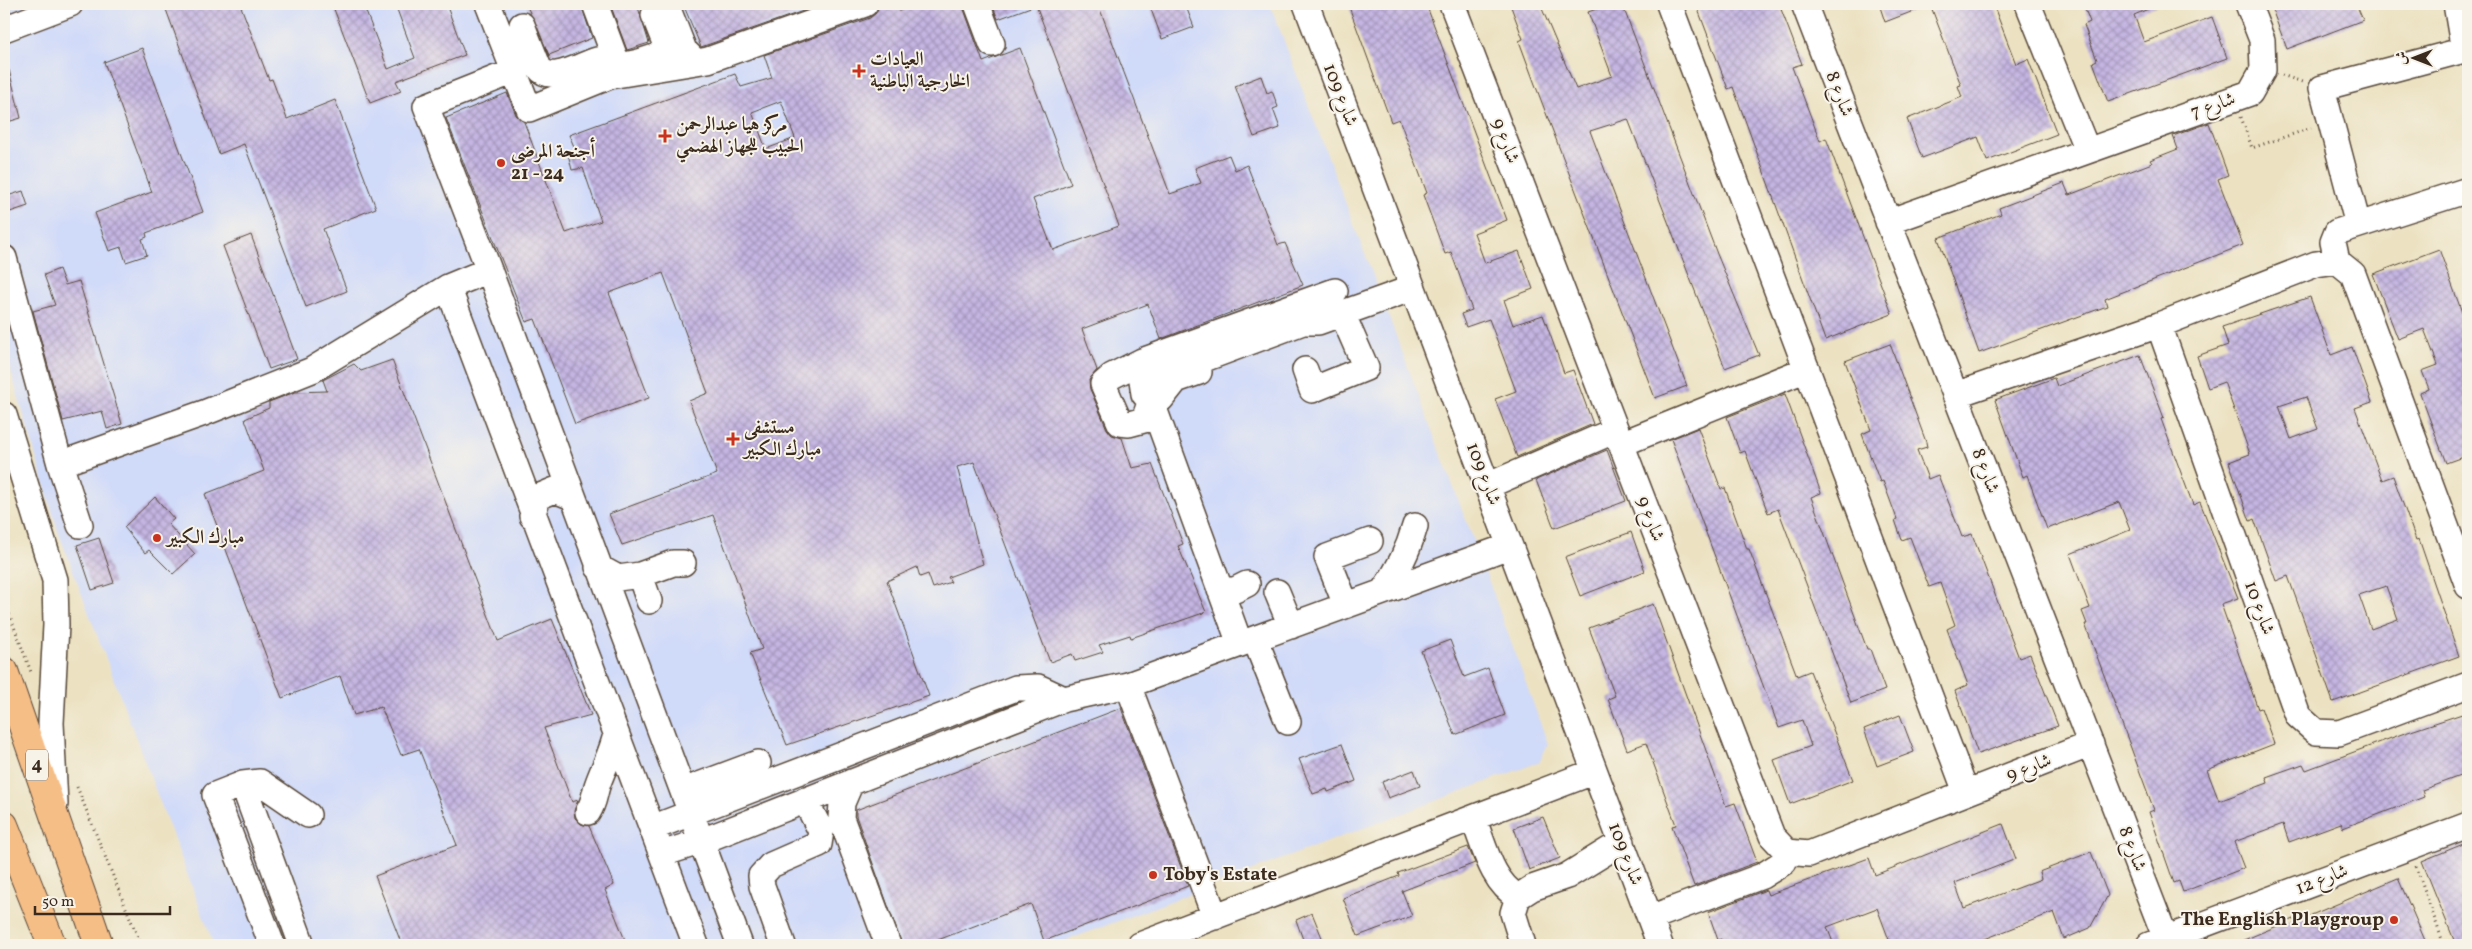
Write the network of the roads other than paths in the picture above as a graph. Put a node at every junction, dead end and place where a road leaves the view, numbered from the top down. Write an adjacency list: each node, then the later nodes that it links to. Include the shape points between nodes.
1 (70, 4): 16 (street)
2 (488, 4): 21 (street)
3 (595, 4): 20 (street)
4 (650, 4): 20 (street, via 665,43 664,50 657,56 626,64)
5 (666, 4): 19 (street, via 684,50)
6 (866, 4): 19 (street)
7 (977, 4): 17 (street)
8 (1306, 4): 30 (street, شارع 109)
9 (1452, 4): 40 (street, شارع 9)
10 (1669, 4): 33 (street)
11 (1804, 4): 24 (street, شارع 8)
12 (2028, 4): 22 (street)
13 (2248, 4): 22 (street, شارع 7, via 2262,40 2263,70 2250,93)
14 (2456, 4): 18 (street)
15 (522, 25): 20 (street, via 540,68 548,75 598,60 608,59)
16 (4, 29)
17 (992, 44)
18 (2466, 50): 25 (street, via 2322,88)
19 (696, 62): 21 (street, via 610,76 529,109)
20 (617, 63)
21 (514, 71): 28 (street, via 426,106)
22 (2087, 150): 24 (street, شارع 7)
23 (2468, 190): 25 (street)
24 (1888, 222): 36 (street, شارع 8)
25 (2358, 226): 27 (street, via 2337,232 2332,242)
26 (4, 258): 41 (street)
27 (2337, 261): 32 (street, via 2316,264); 53 (street, via 2353,274)
28 (490, 270): 29 (street); 43 (street)
29 (448, 287): 41 (street, via 312,370 204,413); 44 (street)
30 (1413, 288): 31 (street); 42 (street, شارع 109)
31 (1338, 302): 35 (street); 37 (street, via 1318,322 1303,322 1172,371 1146,373 1142,380 1144,394); 37 (street, via 1142,361 1103,384 1120,423 1144,420)
32 (2159, 325): 36 (street); 63 (street, شارع 10, via 2298,716 2316,732 2339,733)
33 (1807, 369): 40 (street); 76 (street)
34 (1305, 370): 35 (street, via 1312,390)
35 (1368, 375): 38 (street)
36 (1956, 395): 68 (street, شارع 8)
37 (1151, 400): 54 (street)
38 (1317, 402)
39 (4, 415): 80 (street, via 55,580 51,723)
40 (1618, 437): 42 (street); 89 (street, شارع 9, via 1772,836)
41 (60, 464): 45 (street)
42 (1487, 486): 48 (street, شارع 109)
43 (572, 497): 44 (street, via 555,490 538,497); 50 (street)
44 (532, 516): 66 (street)
45 (80, 525)
46 (1415, 526): 55 (street, via 1399,570)
47 (1370, 542): 58 (street, via 1327,558)
48 (1509, 546): 55 (street); 71 (street, شارع 109)
49 (683, 563): 51 (street, via 673,563)
50 (598, 568): 51 (street, via 618,578); 78 (street)
51 (640, 575): 57 (street)
52 (1248, 584): 54 (street, via 1236,590)
53 (2468, 586)
54 (1220, 590): 60 (street)
55 (1383, 591): 58 (street)
56 (1277, 592): 59 (street)
57 (649, 601)
58 (1346, 605): 59 (street)
59 (1291, 626): 60 (street)
60 (1248, 641): 62 (street); 65 (street)
61 (4, 671): 80 (highway, 4)
62 (1128, 685): 64 (street); 93 (street)
63 (2468, 685)
64 (1064, 700): 67 (street, via 1038,687 1024,686); 70 (street)
65 (1288, 722)
66 (616, 734): 74 (street); 75 (street)
67 (883, 740): 70 (street); 78 (street)
68 (2091, 744): 76 (street, شارع 9); 95 (street, شارع 8)
69 (758, 763): 78 (street)
70 (890, 767): 72 (street)
71 (1593, 772): 82 (street); 88 (street, شارع 109)
72 (851, 782): 77 (street); 105 (street, via 842,803 841,818)
73 (243, 784): 81 (street, via 260,782); 100 (street, via 216,795); 101 (street)
74 (597, 788): 75 (street, via 609,781 620,780 630,782); 79 (street, via 596,800)
75 (637, 789): 85 (street)
76 (1966, 792): 89 (street, شارع 9, via 1809,854)
77 (805, 800): 87 (street); 104 (street, via 821,832 819,844 771,864 761,876)
78 (687, 802): 85 (street); 87 (street)
79 (588, 812)
80 (55, 816): 91 (highway, 4)
81 (308, 816)
82 (1473, 818): 92 (street, via 1499,882); 93 (street)
83 (4, 825): 97 (highway)
84 (2468, 825): 95 (street, شارع 12)
85 (652, 828): 90 (street)
86 (4, 839): 96 (highway)
87 (702, 841): 90 (street); 103 (street)
88 (1622, 842): 92 (street, via 1567,876 1532,888); 94 (street, شارع 109)
89 (1786, 852): 94 (street, via 1784,862 1762,876)
90 (662, 854): 102 (street)
91 (70, 859): 98 (highway, 4); 99 (highway)
92 (1518, 897): 107 (street, via 1512,913)
93 (1215, 916): 106 (street)
94 (1650, 918): 108 (street, شارع 109)
95 (2157, 942)
96 (37, 945)
97 (52, 945)
98 (99, 945)
99 (111, 945)
100 (272, 945)
101 (302, 945)
102 (696, 945)
103 (740, 945)
104 (784, 945)
105 (888, 945)
106 (1140, 945)
107 (1523, 945)
108 (1660, 945)

